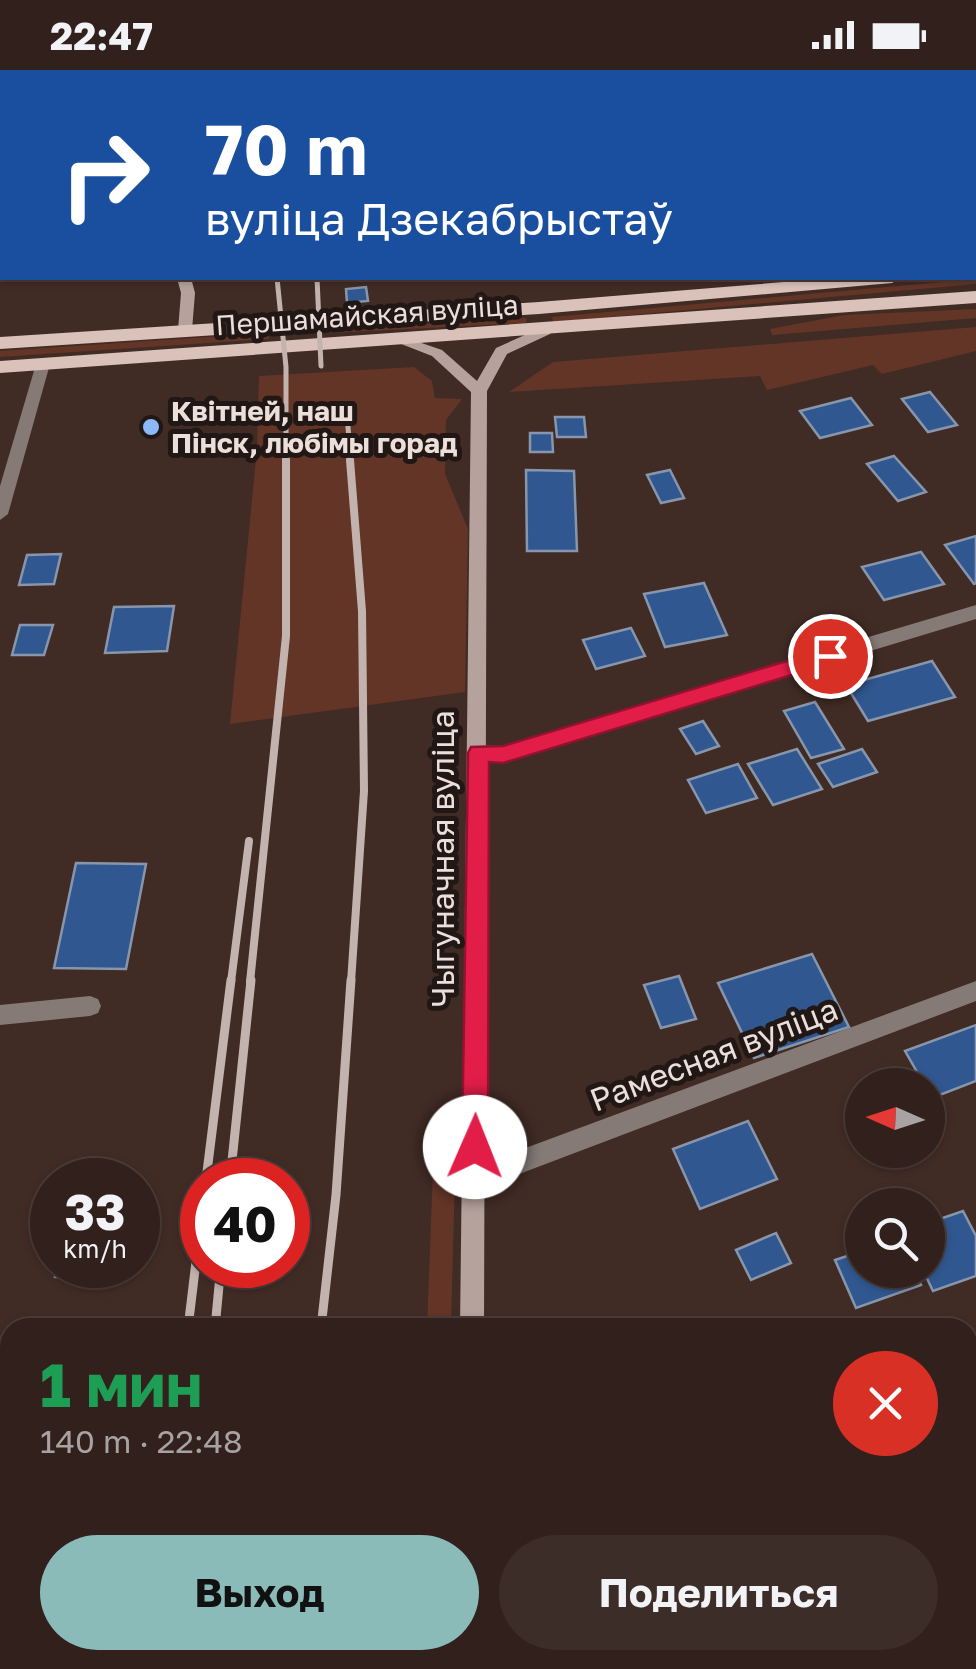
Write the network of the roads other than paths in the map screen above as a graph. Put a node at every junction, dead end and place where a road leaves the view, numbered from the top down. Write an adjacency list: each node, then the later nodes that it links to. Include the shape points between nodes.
1 (185, 280): 4 (street)
2 (869, 280): 4 (main road, Першамайская вуліца)
3 (976, 296): 5 (main road, Першамайская вуліца)
4 (185, 330): 7 (main road, Першамайская вуліца)
5 (545, 330): 6 (main road, Першамайская вуліца); 10 (street, via 500,351)
6 (398, 340): 8 (main road, Першамайская вуліца); 10 (street, via 437,353)
7 (0, 343)
8 (43, 364): 9 (main road, Першамайская вуліца); 11 (street)
9 (0, 367)
10 (479, 391): 14 (street, Чыгуначная вуліца)
11 (4, 486): 12 (street)
12 (0, 514)
13 (976, 612): 14 (street, via 503,754)
14 (478, 753): 18 (street, Чыгуначная вуліца)
15 (976, 991): 18 (street, Рамесная вуліца)
16 (90, 1006): 17 (street)
17 (0, 1015)
18 (474, 1179): 19 (street, Чыгуначная вуліца)
19 (472, 1318)

